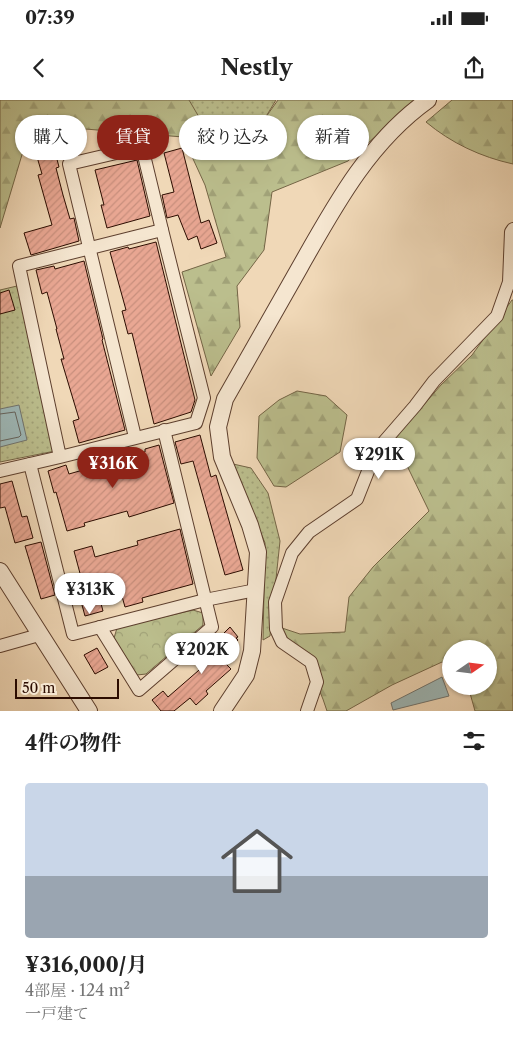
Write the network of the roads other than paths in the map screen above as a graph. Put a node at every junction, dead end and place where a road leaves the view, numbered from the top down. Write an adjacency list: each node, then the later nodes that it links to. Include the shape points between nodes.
1 (428, 100): 11 (street, via 391,132 363,164 340,198 226,399 218,427 222,457 258,552)
2 (513, 229): 18 (street, via 509,282 497,316 434,382 376,451 357,500 309,532 292,553 275,602 276,629 282,642 311,662 317,682)
3 (162, 230): 4 (street); 4 (street, via 142,147 69,164); 5 (street, via 204,398 196,422)
4 (88, 249): 6 (street); 7 (street, via 19,266)
5 (164, 430): 6 (street); 12 (street)
6 (135, 438): 7 (street)
7 (60, 457): 8 (street)
8 (30, 464): 9 (street); 13 (street, via 73,634)
9 (0, 471)
10 (0, 571): 14 (street)
11 (256, 590): 12 (street); 17 (street, via 252,650 246,675)
12 (206, 600): 13 (street); 13 (street, via 212,627 139,690)
13 (100, 627)
14 (40, 635): 15 (street); 16 (street)
15 (0, 646)
16 (89, 711)
17 (222, 711)
18 (307, 711)

